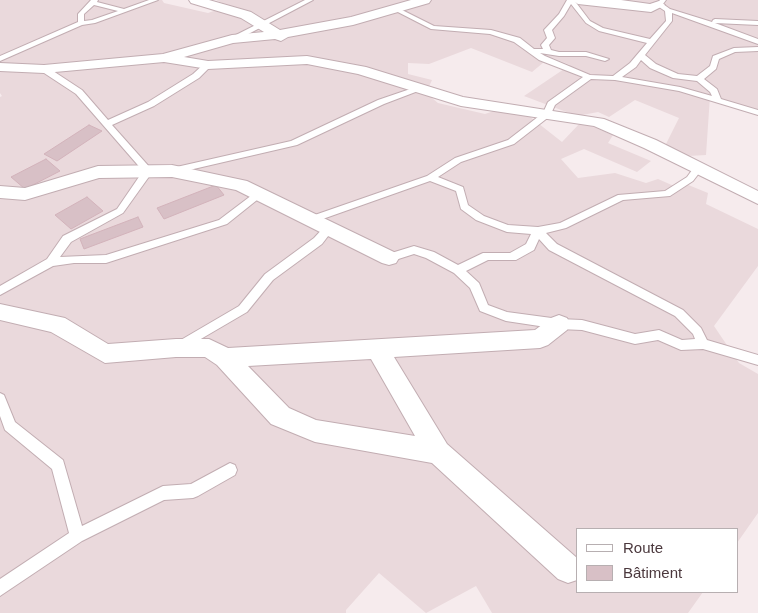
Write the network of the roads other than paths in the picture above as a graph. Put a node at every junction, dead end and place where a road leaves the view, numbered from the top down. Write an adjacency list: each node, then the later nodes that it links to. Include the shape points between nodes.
1 (154, 0): 11 (lane)
2 (195, 0): 15 (street, via 246,15)
3 (310, 0): 15 (lane)
4 (376, 0): 10 (street)
5 (425, 0): 10 (street)
6 (570, 0): 18 (lane, via 588,22 601,30); 21 (lane, via 548,30 551,38 546,45)
7 (578, 0): 9 (street, via 651,8)
8 (94, 1): 11 (lane); 13 (lane, via 81,14)
9 (663, 5): 12 (lane); 18 (lane, via 669,21)
10 (394, 8): 16 (street, via 353,21); 22 (lane, via 434,28 491,32 517,40)
11 (126, 10): 13 (lane)
12 (700, 20): 14 (lane); 19 (lane)
13 (82, 23): 25 (lane)
14 (758, 23)
15 (261, 25): 16 (street); 17 (lane)
16 (276, 34): 17 (street); 27 (street, via 297,45)
17 (232, 39): 24 (street)
18 (652, 42): 23 (lane)
19 (758, 42)
20 (758, 49): 33 (lane, via 734,50 716,58 713,67)
21 (548, 51): 22 (lane); 26 (lane)
22 (533, 52): 31 (lane)
23 (641, 56): 32 (lane); 33 (lane, via 653,66 676,76)
24 (164, 58): 28 (street); 30 (street)
25 (0, 59)
26 (605, 59)
27 (306, 60): 28 (street); 34 (street, via 361,70)
28 (208, 66): 38 (lane, via 151,104)
29 (0, 67): 30 (street)
30 (44, 69): 38 (lane, via 79,92)
31 (589, 77): 32 (lane); 37 (lane, via 551,104)
32 (615, 78): 35 (lane, via 680,89)
33 (699, 79): 35 (lane, via 714,91)
34 (422, 88): 37 (street, via 461,102); 41 (lane, via 381,102 294,142)
35 (718, 100): 36 (lane)
36 (758, 113)
37 (547, 114): 39 (street, via 598,122); 42 (lane, via 511,142 458,160)
38 (107, 124): 40 (lane)
39 (698, 168): 45 (street); 47 (lane, via 690,179 667,194 622,197 562,226)
40 (148, 171): 41 (street); 43 (street, via 98,172 25,194); 49 (lane, via 120,211 67,239)
41 (172, 171): 44 (street, via 241,185)
42 (430, 178): 46 (lane); 47 (lane, via 460,189 464,207 480,218 508,228)
43 (0, 192)
44 (259, 194): 46 (street); 49 (lane, via 223,222 106,259)
45 (758, 198)
46 (321, 223): 48 (street); 55 (lane, via 318,241 269,277 243,309)
47 (538, 231): 50 (lane, via 530,247 512,257 487,256); 54 (lane, via 553,247 679,313 697,331)
48 (390, 258): 50 (lane, via 414,250)
49 (51, 262): 51 (lane)
50 (458, 270): 53 (lane, via 475,286 484,308 506,316)
51 (0, 291)
52 (0, 312): 55 (street, via 57,324 105,354)
53 (559, 324): 54 (lane, via 582,325 635,339 659,335 681,346); 56 (street, via 540,339)
54 (703, 344): 58 (lane)
55 (176, 348): 57 (street, via 208,348)
56 (378, 350): 57 (street); 60 (street)
57 (225, 358): 60 (street, via 280,416 315,431)
58 (758, 360)
59 (0, 399): 62 (lane, via 10,426 58,466)
60 (438, 452): 63 (street)
61 (230, 470): 62 (lane, via 193,491 163,493)
62 (76, 536): 64 (lane)
63 (568, 569)
64 (0, 588)

